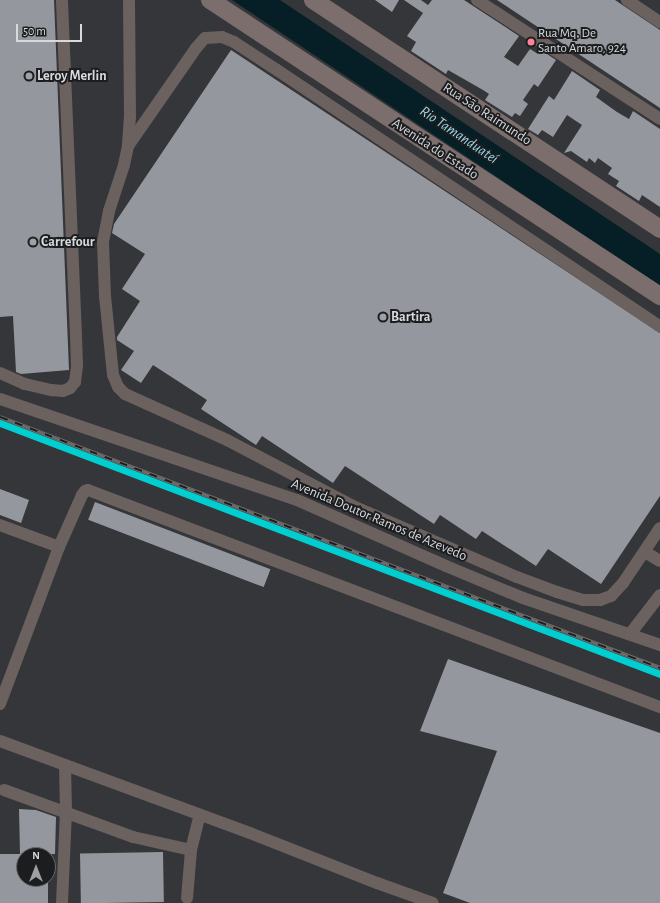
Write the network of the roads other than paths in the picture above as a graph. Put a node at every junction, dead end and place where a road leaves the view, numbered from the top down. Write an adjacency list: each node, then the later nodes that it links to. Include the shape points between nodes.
1 (62, 0): 13 (street, via 77,365 75,382 63,391 52,390 25,384)
2 (129, 0): 9 (street)
3 (210, 0): 11 (highway, Avenida do Estado)
4 (313, 0): 10 (highway, Rua São Raimundo)
5 (477, 0): 8 (street)
6 (627, 0): 7 (street)
7 (660, 22)
8 (660, 120)
9 (128, 146): 12 (street, via 196,48 205,38 222,37 265,62); 18 (street, via 109,211 103,242 105,296 113,375 118,387 125,394 227,440 355,508 517,577 583,600 600,600 611,596)
10 (660, 229)
11 (660, 296)
12 (660, 326)
13 (0, 373)
14 (0, 399): 22 (street, Avenida Doutor Ramos de Azevedo, via 297,500 508,592)
15 (0, 525): 17 (street)
16 (660, 528): 18 (street)
17 (59, 547): 24 (street); 25 (street, via 82,495 88,490)
18 (645, 552): 19 (street)
19 (660, 561)
20 (660, 595): 21 (street)
21 (656, 610): 22 (street)
22 (630, 634): 23 (street, Avenida Doutor Ramos de Azevedo)
23 (660, 645)
24 (0, 704)
25 (660, 707)
26 (0, 741): 27 (street)
27 (65, 765): 29 (street); 30 (street)
28 (4, 790): 29 (street)
29 (66, 812): 31 (street, via 133,837); 33 (street)
30 (200, 815): 31 (street); 34 (street)
31 (191, 850): 32 (street)
32 (187, 898)
33 (62, 903)
34 (433, 903)

